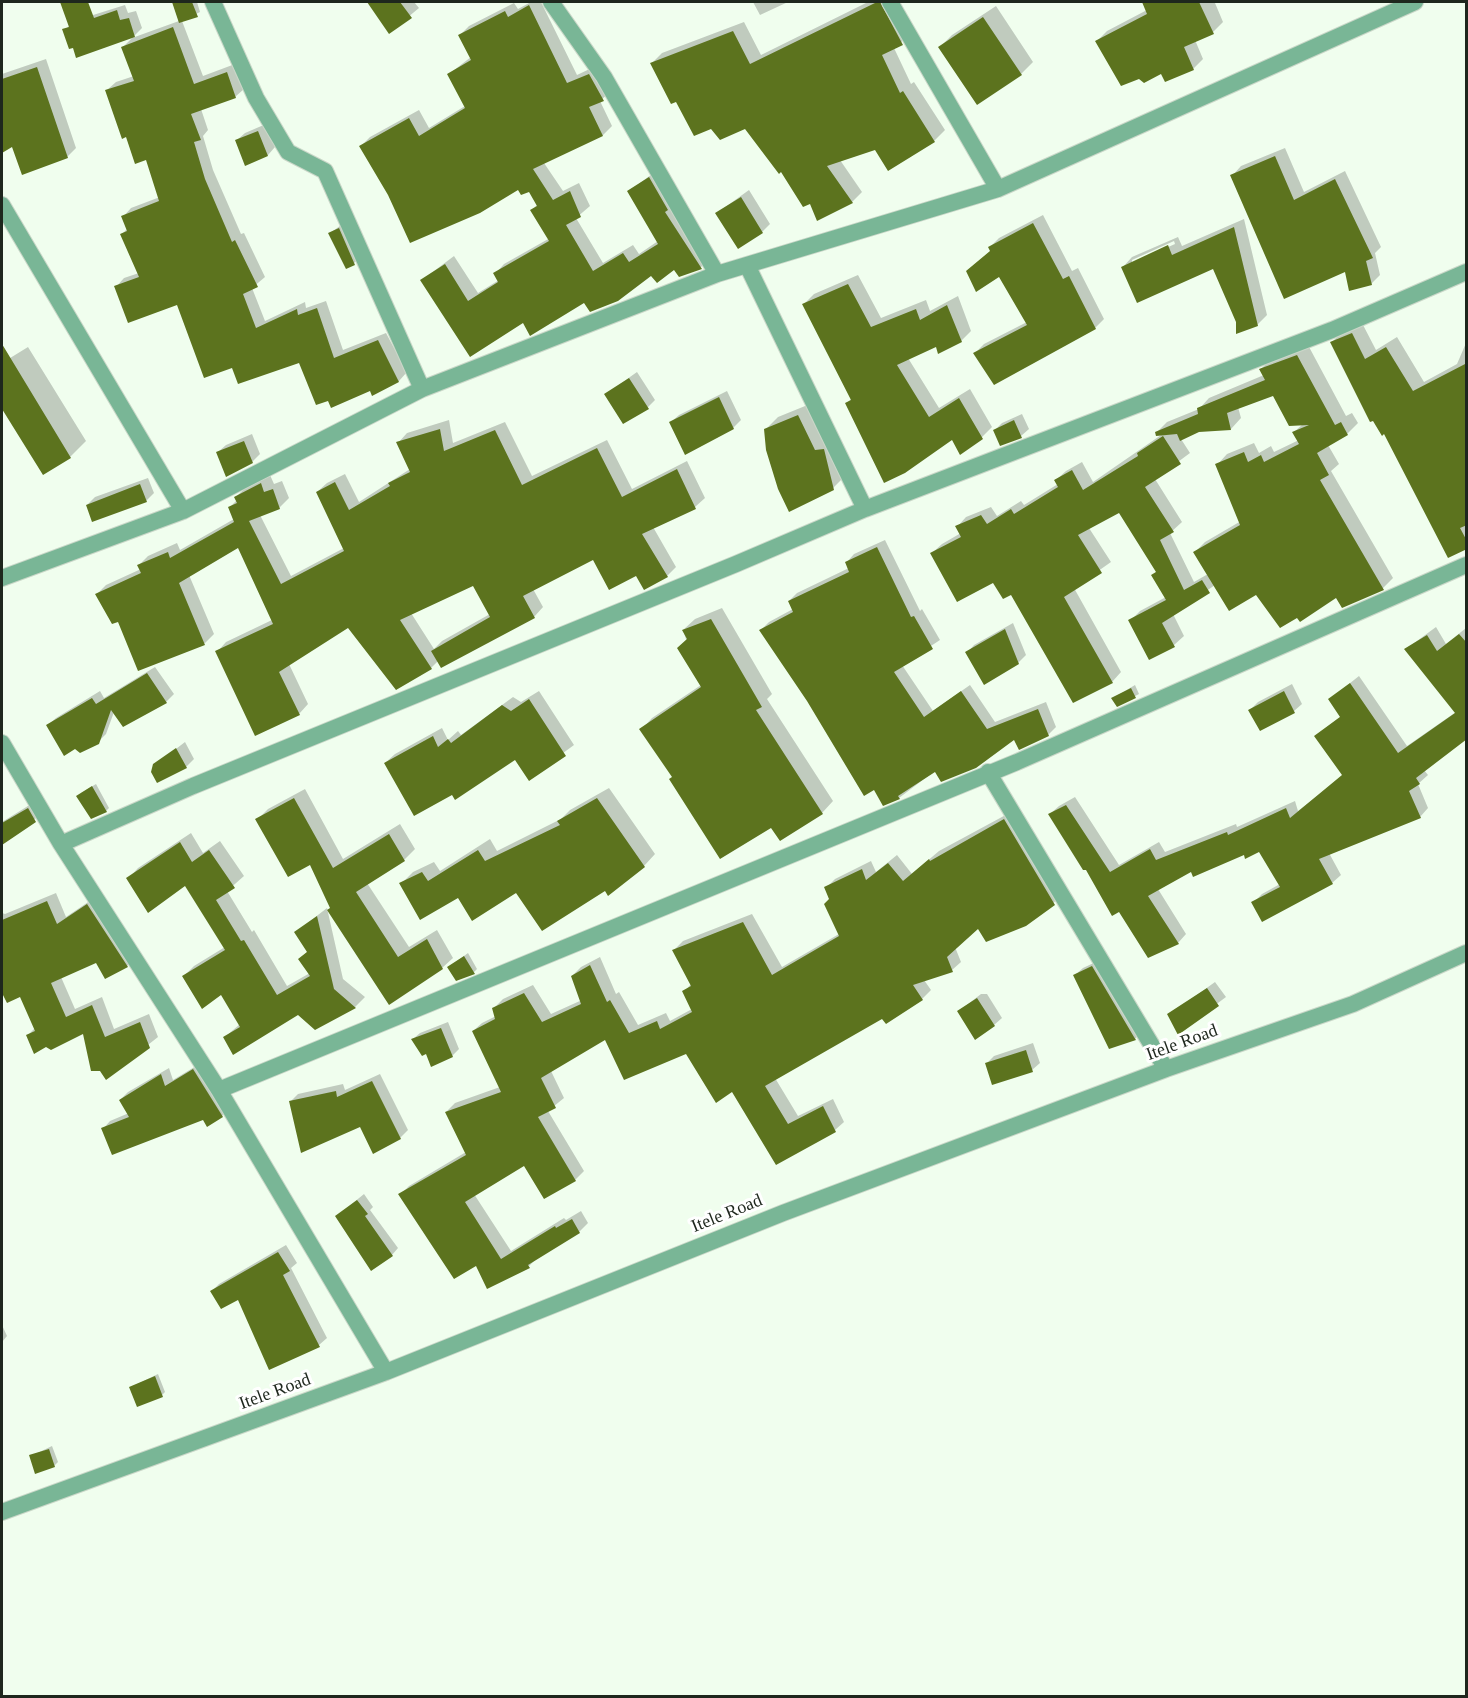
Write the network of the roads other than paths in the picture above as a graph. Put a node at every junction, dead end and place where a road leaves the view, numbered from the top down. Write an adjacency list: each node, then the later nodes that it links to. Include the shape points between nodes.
1 (213, 2): 10 (street, via 256,98 288,152 325,171)
2 (551, 2): 9 (street, via 604,77)
3 (890, 2): 5 (street)
4 (1415, 2): 5 (street)
5 (998, 189): 7 (street)
6 (2, 205): 12 (street)
7 (747, 265): 9 (street); 11 (street)
8 (1467, 272): 11 (street, via 1332,330)
9 (717, 274): 10 (street)
10 (422, 389): 12 (street)
11 (865, 509): 17 (street)
12 (183, 511): 14 (street)
13 (1467, 565): 16 (street)
14 (2, 579)
15 (2, 743): 17 (street)
16 (988, 772): 19 (street); 20 (street)
17 (61, 844): 20 (street)
18 (1467, 952): 19 (street, Itele Road, via 1353,1004)
19 (1167, 1069): 21 (street, Itele Road, via 783,1213)
20 (219, 1090): 21 (street)
21 (386, 1372): 22 (street, Itele Road)
22 (2, 1512)

